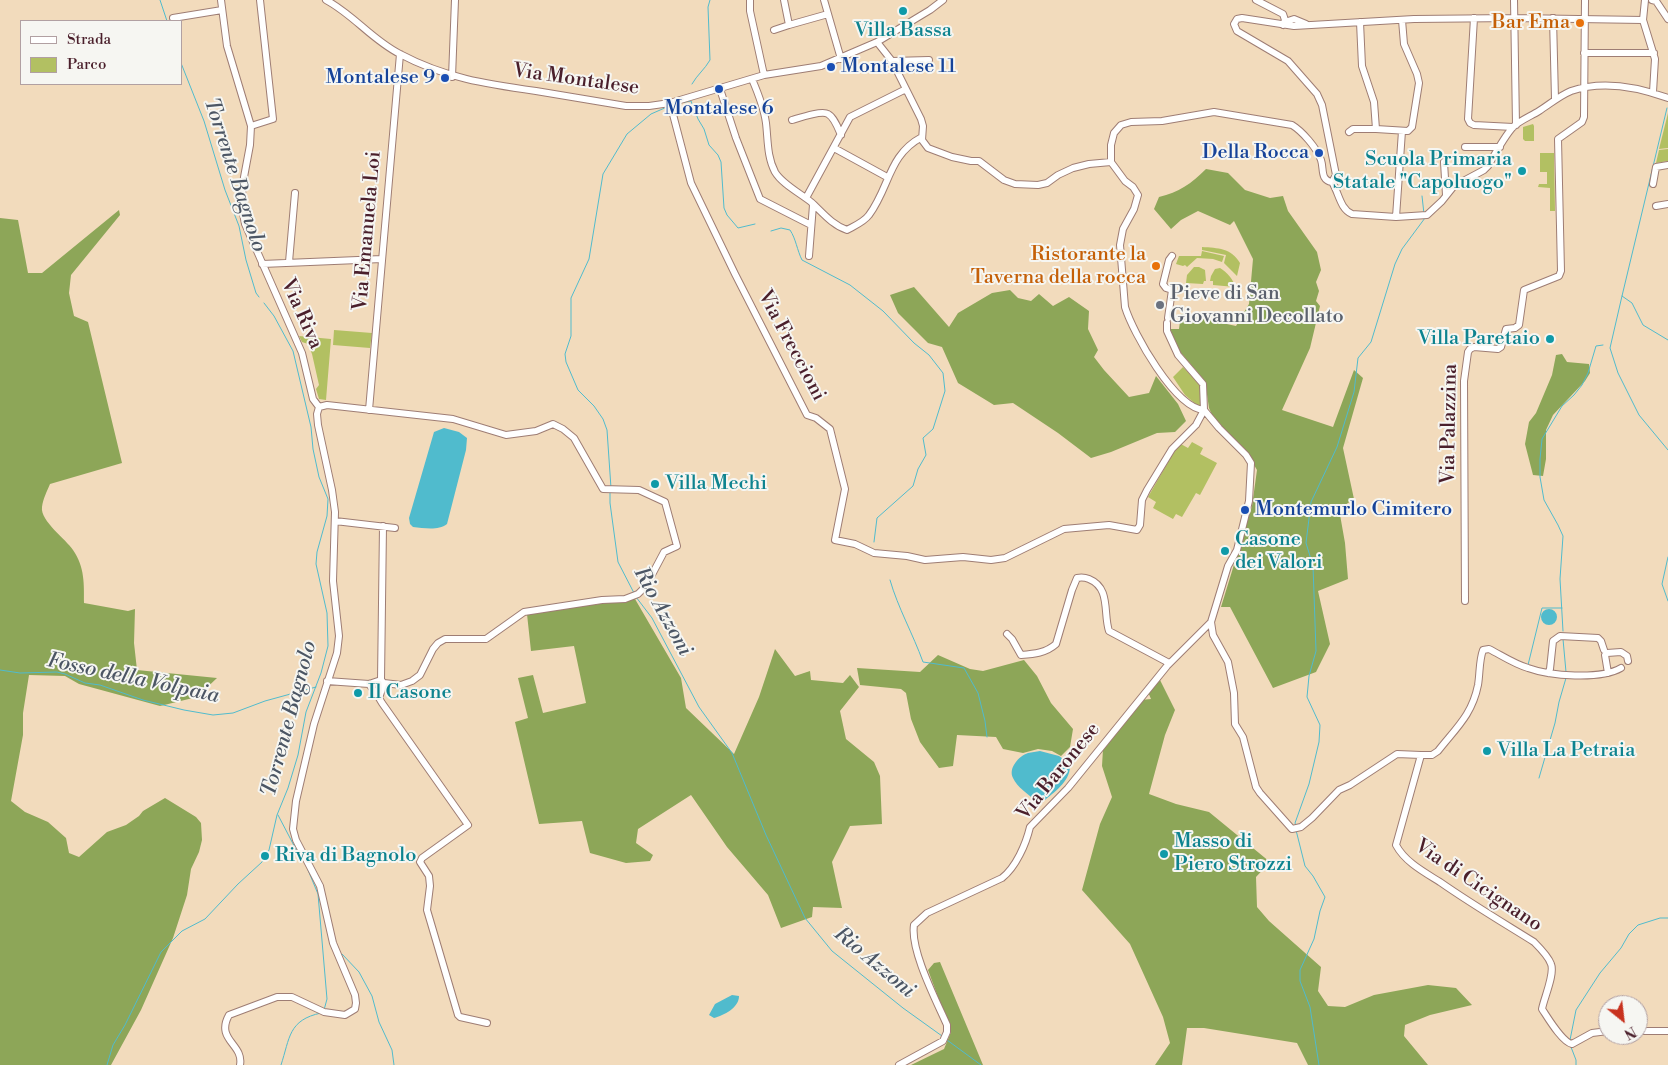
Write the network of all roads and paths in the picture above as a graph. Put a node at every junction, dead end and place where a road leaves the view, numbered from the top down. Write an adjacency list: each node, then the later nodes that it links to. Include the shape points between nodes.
1 (222, 0): 14 (street, Via Riva)
2 (260, 0): 46 (street, via 273,119)
3 (326, 0): 31 (street, Via Montalese, via 344,11 380,43)
4 (455, 0): 36 (street)
5 (750, 0): 35 (street)
6 (784, 0): 26 (street)
7 (824, 0): 15 (street)
8 (943, 0): 28 (street, Via Montalese)
9 (1256, 0): 25 (street, via 1281,12 1285,16)
10 (1514, 0): 18 (street)
11 (1585, 0): 20 (street)
12 (1645, 0): 23 (street)
13 (1652, 0): 21 (street)
14 (222, 10): 16 (street); 46 (street, Via Riva, via 228,46)
15 (828, 14): 26 (street); 32 (street)
16 (173, 18)
17 (1474, 18): 18 (street); 22 (street); 47 (street, via 1469,121 1474,125)
18 (1514, 18): 19 (street); 47 (street)
19 (1553, 18): 20 (street); 43 (street)
20 (1585, 19): 23 (street); 29 (street)
21 (1668, 19)
22 (1402, 20): 24 (street); 49 (street, via 1404,44 1419,84 1411,129)
23 (1643, 20): 30 (street)
24 (1360, 22): 25 (street, via 1306,24 1294,19); 48 (street, via 1362,66 1374,102)
25 (1284, 23): 60 (street, via 1239,18 1234,24 1239,32 1288,61 1317,94 1336,175)
26 (789, 25): 27 (street)
27 (774, 30)
28 (877, 42): 32 (street, Via Montalese); 34 (street)
29 (1584, 53): 30 (street); 38 (street)
30 (1654, 53): 41 (street)
31 (400, 54): 36 (street, Via Montalese); 72 (street, Via Emanuela Loi)
32 (841, 59): 35 (street, Via Montalese, via 821,66)
33 (929, 60): 34 (street)
34 (892, 61): 40 (street)
35 (764, 75): 37 (street, Via Montalese)
36 (452, 76): 44 (street, Via Montalese, via 626,106)
37 (752, 79): 39 (street, Via Montalese); 64 (street, via 764,110 768,151 775,172)
38 (1584, 87): 41 (street, via 1634,87); 43 (street); 81 (street, Via Palazzina, via 1582,122 1558,139 1559,276 1524,290 1519,325 1506,330 1501,347 1474,347 1468,352 1464,381)
39 (720, 89): 44 (street, Via Montalese); 69 (street, via 760,199)
40 (906, 89): 51 (street, via 850,117); 52 (street, via 921,119)
41 (1653, 92): 42 (street)
42 (1668, 98)
43 (1555, 99): 47 (street)
44 (670, 102): 77 (street, Via Freccioni, via 691,183 728,260 807,415 826,426 832,435 845,489 835,540 855,544 874,553 925,560 963,557 991,560 1006,558 1072,527 1109,525 1137,530 1147,490 1172,449 1196,425)
45 (792, 120): 51 (street, via 822,112 830,115)
46 (251, 126): 74 (street, Via Riva, via 241,203 245,224)
47 (1515, 126): 54 (street)
48 (1376, 130): 49 (street); 50 (street, via 1354,129)
49 (1402, 131): 68 (street)
50 (1349, 132)
51 (841, 135): 55 (street)
52 (922, 137): 56 (street, via 928,148 952,157 979,161 1004,180 1015,184 1047,183 1073,168); 59 (street, via 904,149)
53 (1465, 147): 54 (street)
54 (1500, 147): 63 (street, via 1484,170 1460,182)
55 (834, 148): 59 (street); 64 (street)
56 (1112, 162): 60 (street, via 1111,145 1114,133 1121,125 1214,112 1292,125 1318,154 1324,178); 77 (street, via 1138,194 1120,245 1127,312 1144,348 1182,400)
57 (1444, 162): 63 (street)
58 (1668, 165): 61 (street, via 1656,167)
59 (887, 177): 65 (street, via 868,216 847,230 832,223)
60 (1332, 182): 68 (street, via 1346,211)
61 (1653, 184)
62 (295, 193): 73 (street)
63 (1446, 195): 68 (street, via 1427,215)
64 (806, 198): 65 (street)
65 (813, 204): 69 (street)
66 (1668, 204): 67 (street)
67 (1656, 206)
68 (1396, 217)
69 (811, 225): 70 (street)
70 (809, 256)
71 (1172, 256): 77 (street, via 1163,284 1172,290 1167,331 1178,355 1203,384)
72 (382, 259): 73 (street); 76 (street, Via Emanuela Loi)
73 (289, 262): 74 (street)
74 (262, 264): 75 (street, Via Riva, via 302,354 314,400)
75 (319, 407): 76 (street); 78 (street, via 318,425)
76 (368, 410): 91 (street, via 453,419 506,435 536,431 553,424 563,428 574,438 603,489 639,490 665,502 677,546 664,552 646,586 635,596 524,612 486,639 445,639 438,643 420,675 412,682)
77 (1204, 410): 82 (street, via 1251,463 1249,501 1237,550 1228,566)
78 (335, 521): 79 (street); 90 (street, via 333,581 340,636)
79 (384, 526): 80 (street); 91 (street, via 380,671)
80 (396, 528)
81 (1465, 601)
82 (1211, 622): 86 (street, Via Baronese); 94 (street, via 1213,634 1228,662 1235,724 1243,737 1256,786 1290,827 1298,828 1333,795 1397,754)
83 (1007, 634): 86 (street, via 1021,654 1041,653 1053,647 1072,590 1077,578 1082,576 1099,586 1104,596 1109,631)
84 (1604, 650): 88 (street, via 1598,638 1560,636 1553,641)
85 (1628, 661): 89 (street, via 1621,652 1608,653 1605,655)
86 (1170, 664): 100 (street, Via Baronese, via 1068,788 1030,827 1009,872 927,913 914,925 913,940 947,1032 943,1041)
87 (1621, 668): 89 (street)
88 (1548, 673): 89 (street); 94 (street, via 1526,668 1489,649 1483,650 1478,684 1466,716 1438,752)
89 (1608, 673)
90 (326, 681): 92 (street); 99 (street, via 296,801 293,828 298,846 320,886 333,943 355,995 355,1009 345,1015 321,1011 287,996 229,1015 224,1029 240,1058)
91 (383, 682): 92 (street); 93 (street)
92 (369, 684): 93 (street)
93 (379, 698): 95 (street, via 468,825 420,862 430,886 427,910 458,1015)
94 (1421, 755): 98 (street, Via di Cicignano, via 1396,845 1400,852 1540,948 1551,965 1542,1009 1556,1031 1571,1042)
95 (487, 1023)
96 (1648, 1031): 97 (street)
97 (1668, 1031)
98 (1598, 1032)
99 (240, 1065)
100 (899, 1065)

